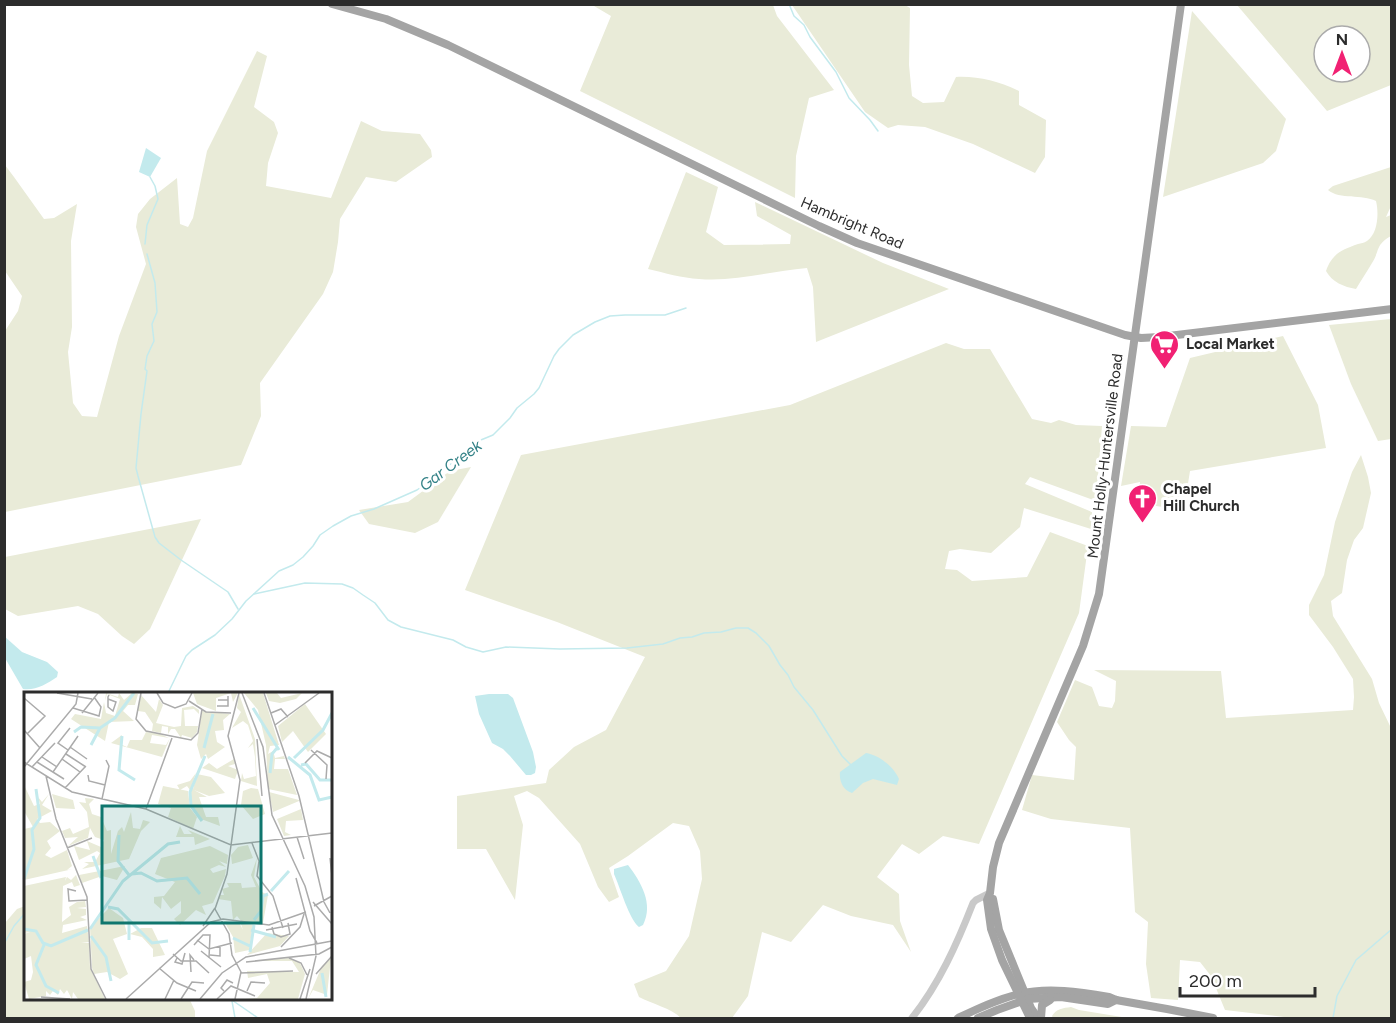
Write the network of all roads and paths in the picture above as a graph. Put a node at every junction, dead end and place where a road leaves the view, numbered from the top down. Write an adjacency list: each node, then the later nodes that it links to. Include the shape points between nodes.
1 (332, 4): 4 (main road, Hambright Road, via 386,19 448,45 857,243)
2 (1181, 4): 4 (main road, Mount Holly-Huntersville Road)
3 (1392, 309): 4 (main road, Hambright Road)
4 (1134, 338): 5 (main road, Mount Holly-Huntersville Road, via 1095,610 999,843)
5 (990, 893): 6 (main road, Mount Holly-Huntersville Road); 9 (street, via 973,903 954,949)
6 (1023, 997): 7 (main road); 8 (main road, via 1054,991); 10 (main road, via 993,1002); 11 (main road); 12 (main road); 13 (main road)
7 (1061, 998): 8 (main road, via 1108,1004); 13 (main road, via 1042,1005)
8 (1116, 1000): 14 (main road)
9 (912, 1018)
10 (958, 1018)
11 (978, 1018)
12 (1030, 1018)
13 (1039, 1018)
14 (1213, 1018)

